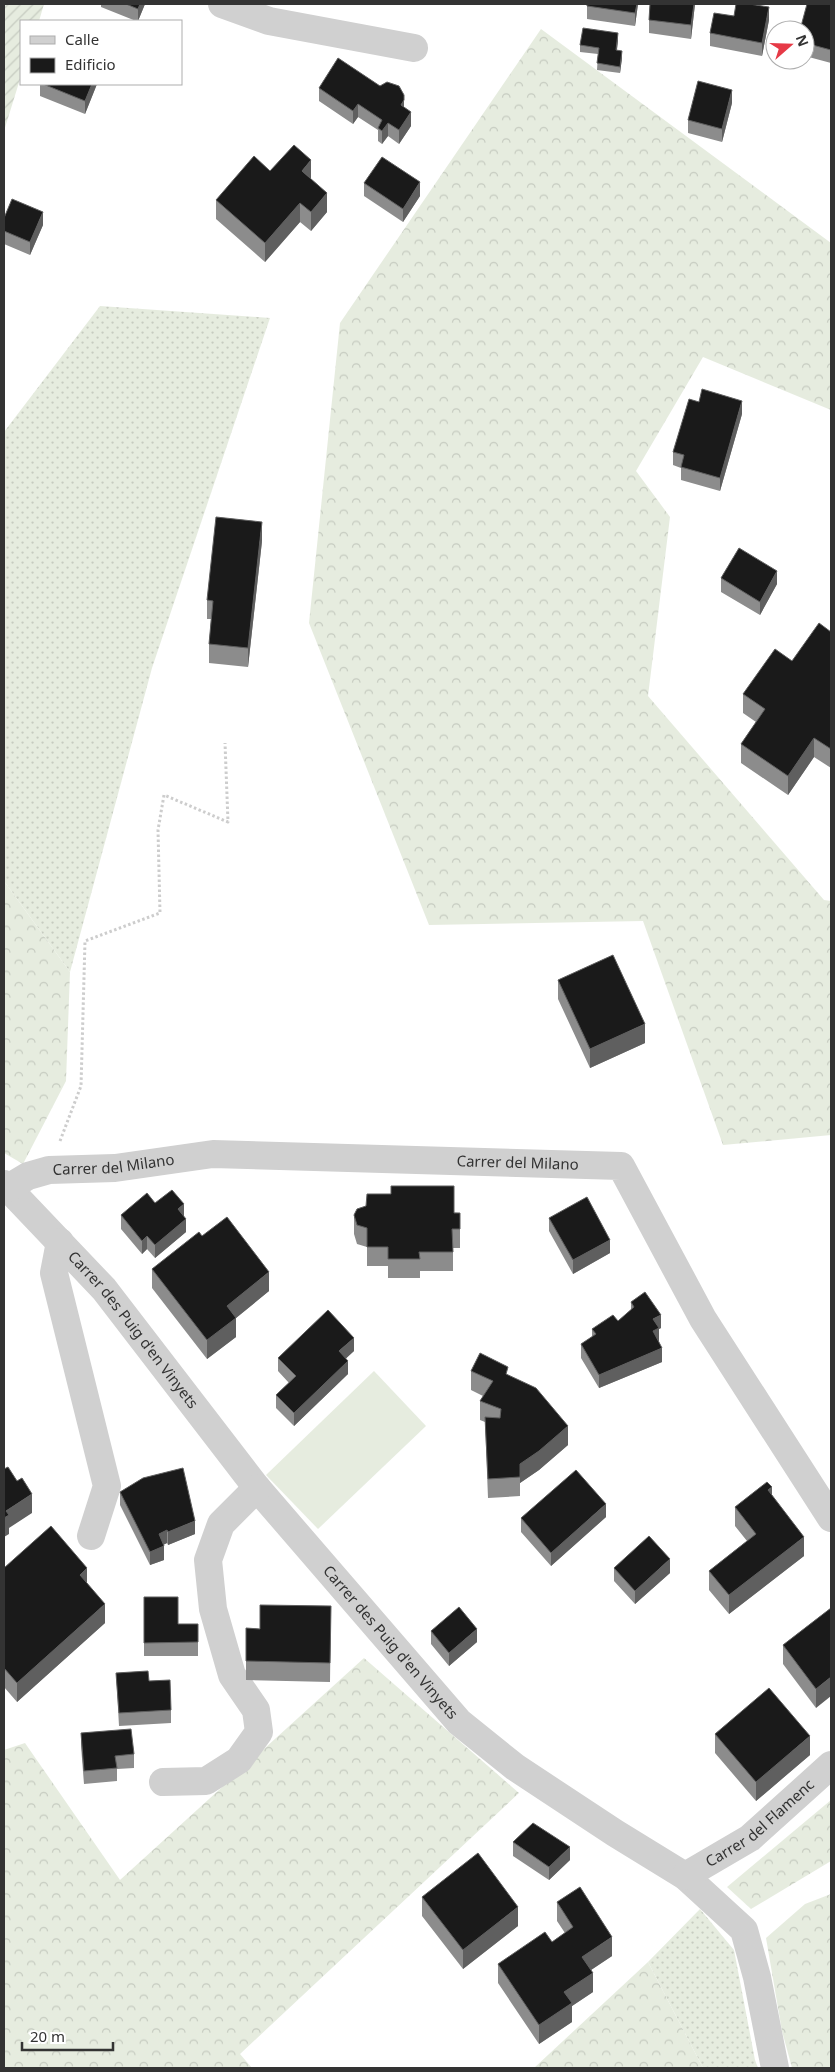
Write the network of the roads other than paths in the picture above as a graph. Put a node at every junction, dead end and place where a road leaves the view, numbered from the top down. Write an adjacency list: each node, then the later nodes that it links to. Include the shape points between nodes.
1 (222, 4): 2 (street, via 269,21)
2 (414, 48)
3 (6, 1186): 4 (street, Carrer des Puig d'en Vinyets); 6 (street, Carrer del Milano, via 49,1170 115,1168 213,1154 621,1166 703,1319)
4 (60, 1242): 5 (street, Carrer des Puig d'en Vinyets, via 104,1289); 7 (street, via 54,1273 107,1486)
5 (257, 1488): 9 (street, via 221,1524 208,1560 213,1609 232,1675 256,1710 259,1732 239,1760 206,1781); 10 (street, Carrer des Puig d'en Vinyets, via 460,1722 515,1767)
6 (831, 1518)
7 (92, 1536)
8 (831, 1765): 10 (street, Carrer del Flamenc, via 750,1838)
9 (163, 1782)
10 (685, 1876): 11 (street, Carrer des Puig d'en Vinyets, via 744,1930)
11 (775, 2068)

